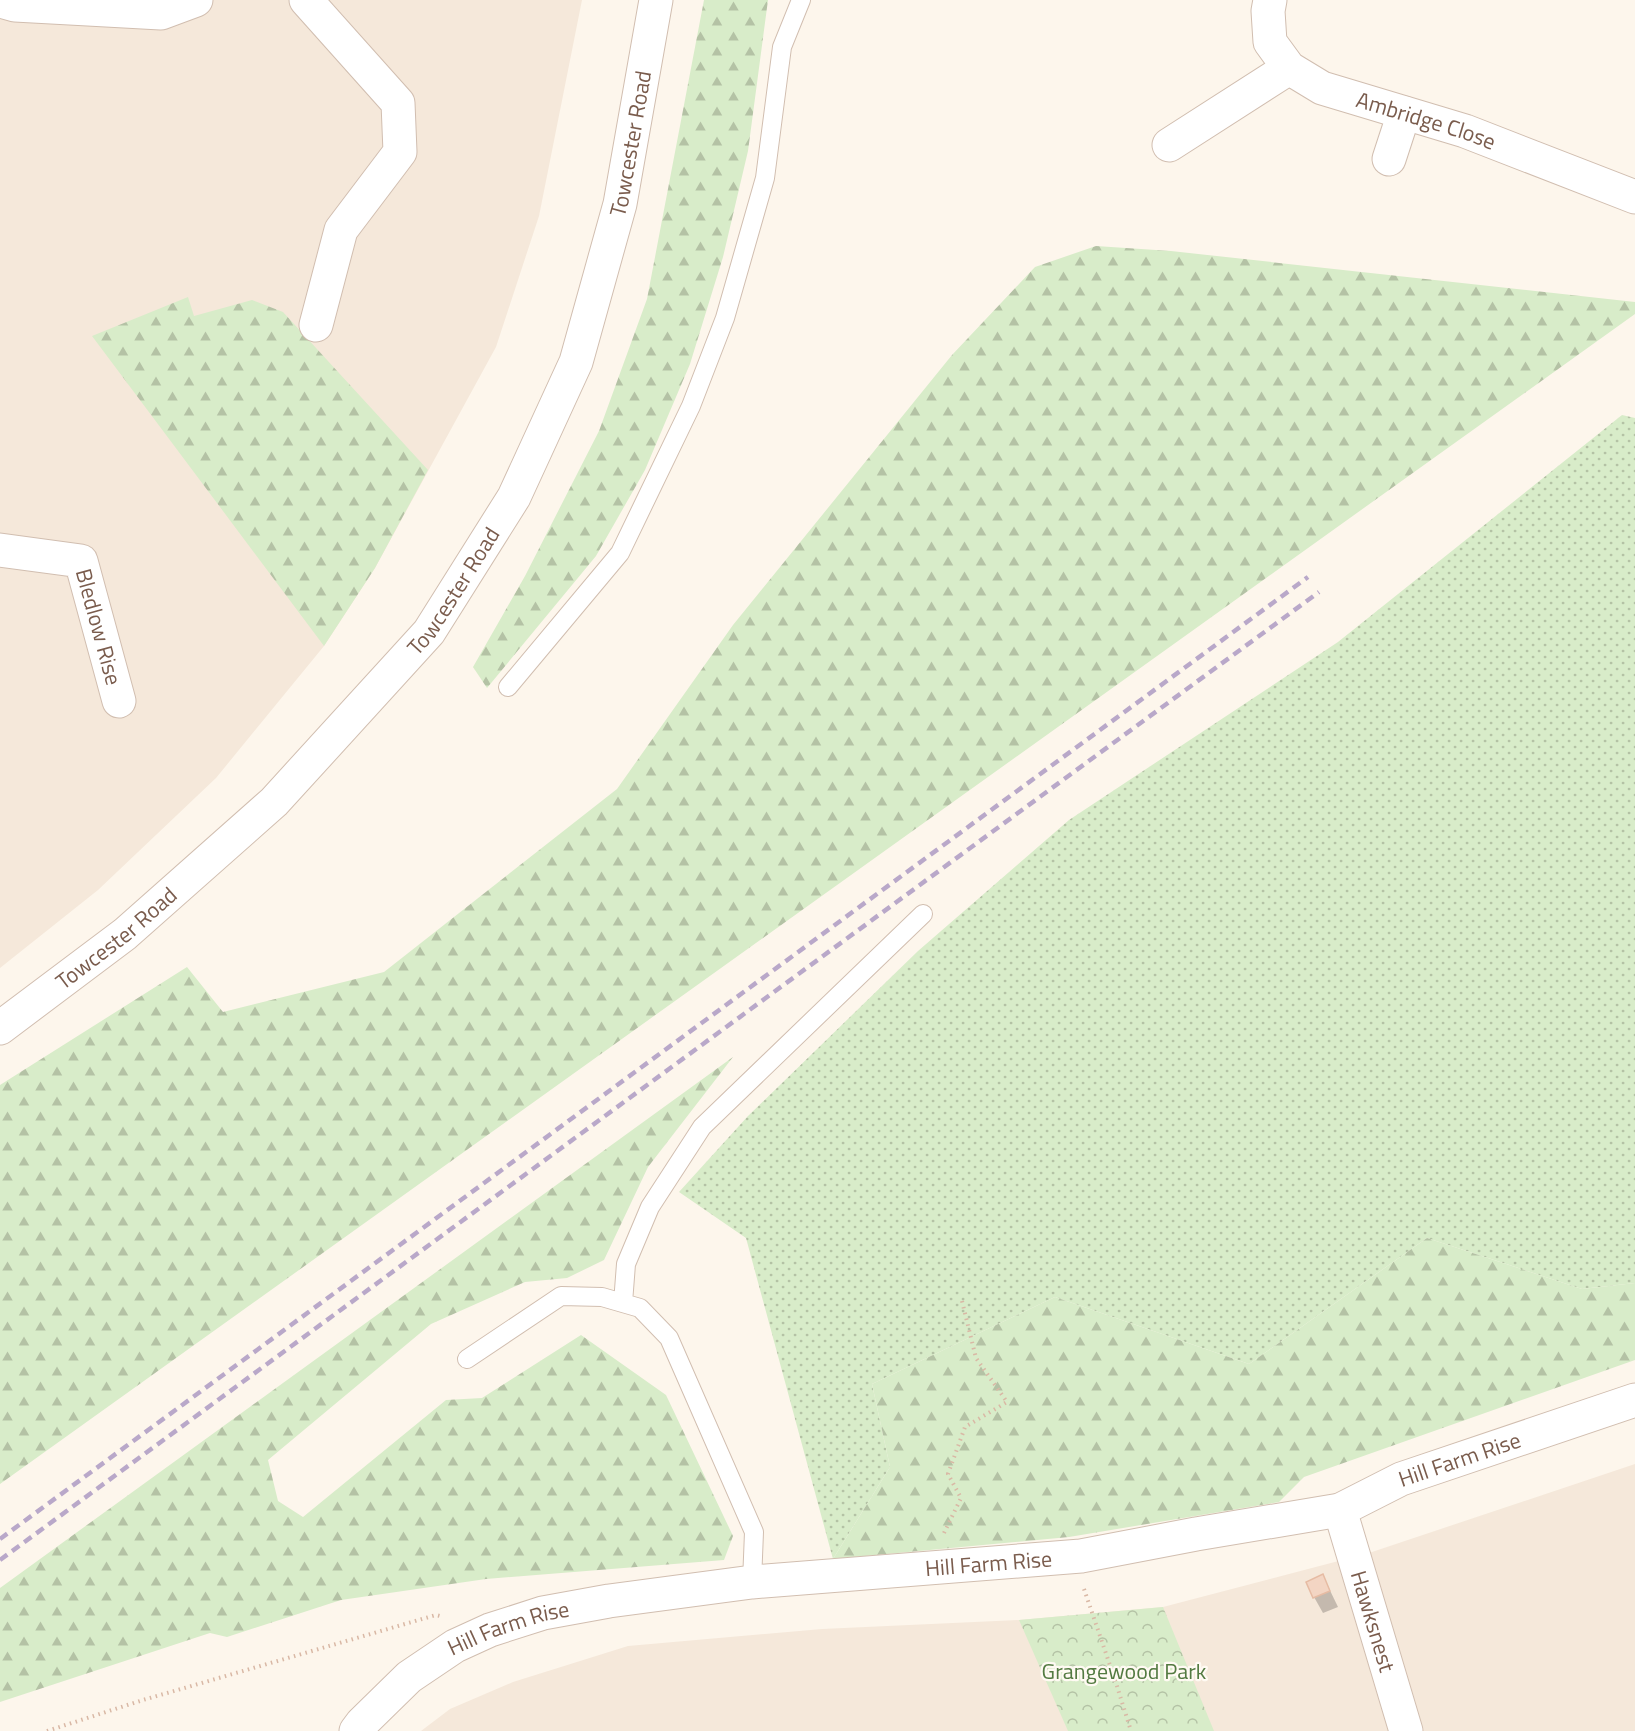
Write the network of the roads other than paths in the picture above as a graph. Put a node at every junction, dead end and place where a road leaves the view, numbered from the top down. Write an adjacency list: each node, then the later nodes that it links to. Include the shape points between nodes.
1 (196, 0): 6 (street, via 161,13)
2 (306, 0): 12 (street, via 398,103 400,152 341,230)
3 (656, 0): 17 (street, Towcester Road, via 620,204 576,362 514,497 429,632 274,802 125,934)
4 (801, 0): 14 (lane, via 782,47 765,178 725,318 691,406 620,553)
5 (1270, 0): 7 (street, Ambridge Close, via 1270,42)
6 (0, 1)
7 (1289, 68): 8 (street, Ambridge Close, via 1322,88); 9 (street)
8 (1404, 113): 10 (street); 11 (street, Ambridge Close, via 1465,131)
9 (1168, 146)
10 (1389, 159)
11 (1635, 197)
12 (316, 325)
13 (0, 550): 15 (street, Bledlow Rise, via 81,561)
14 (508, 687)
15 (119, 701)
16 (923, 914): 18 (lane, via 702,1127 650,1208 626,1264)
17 (0, 1028)
18 (623, 1303): 19 (lane, via 602,1297 561,1296); 22 (lane, via 640,1308 669,1338 754,1532)
19 (467, 1359)
20 (1635, 1400): 21 (street, Hill Farm Rise, via 1401,1479)
21 (1340, 1510): 22 (street, Hill Farm Rise, via 1081,1556); 24 (street, Hawksnest)
22 (752, 1582): 23 (street, Hill Farm Rise, via 609,1600 543,1613 490,1630 455,1646 409,1677)
23 (356, 1731)
24 (1406, 1731)

